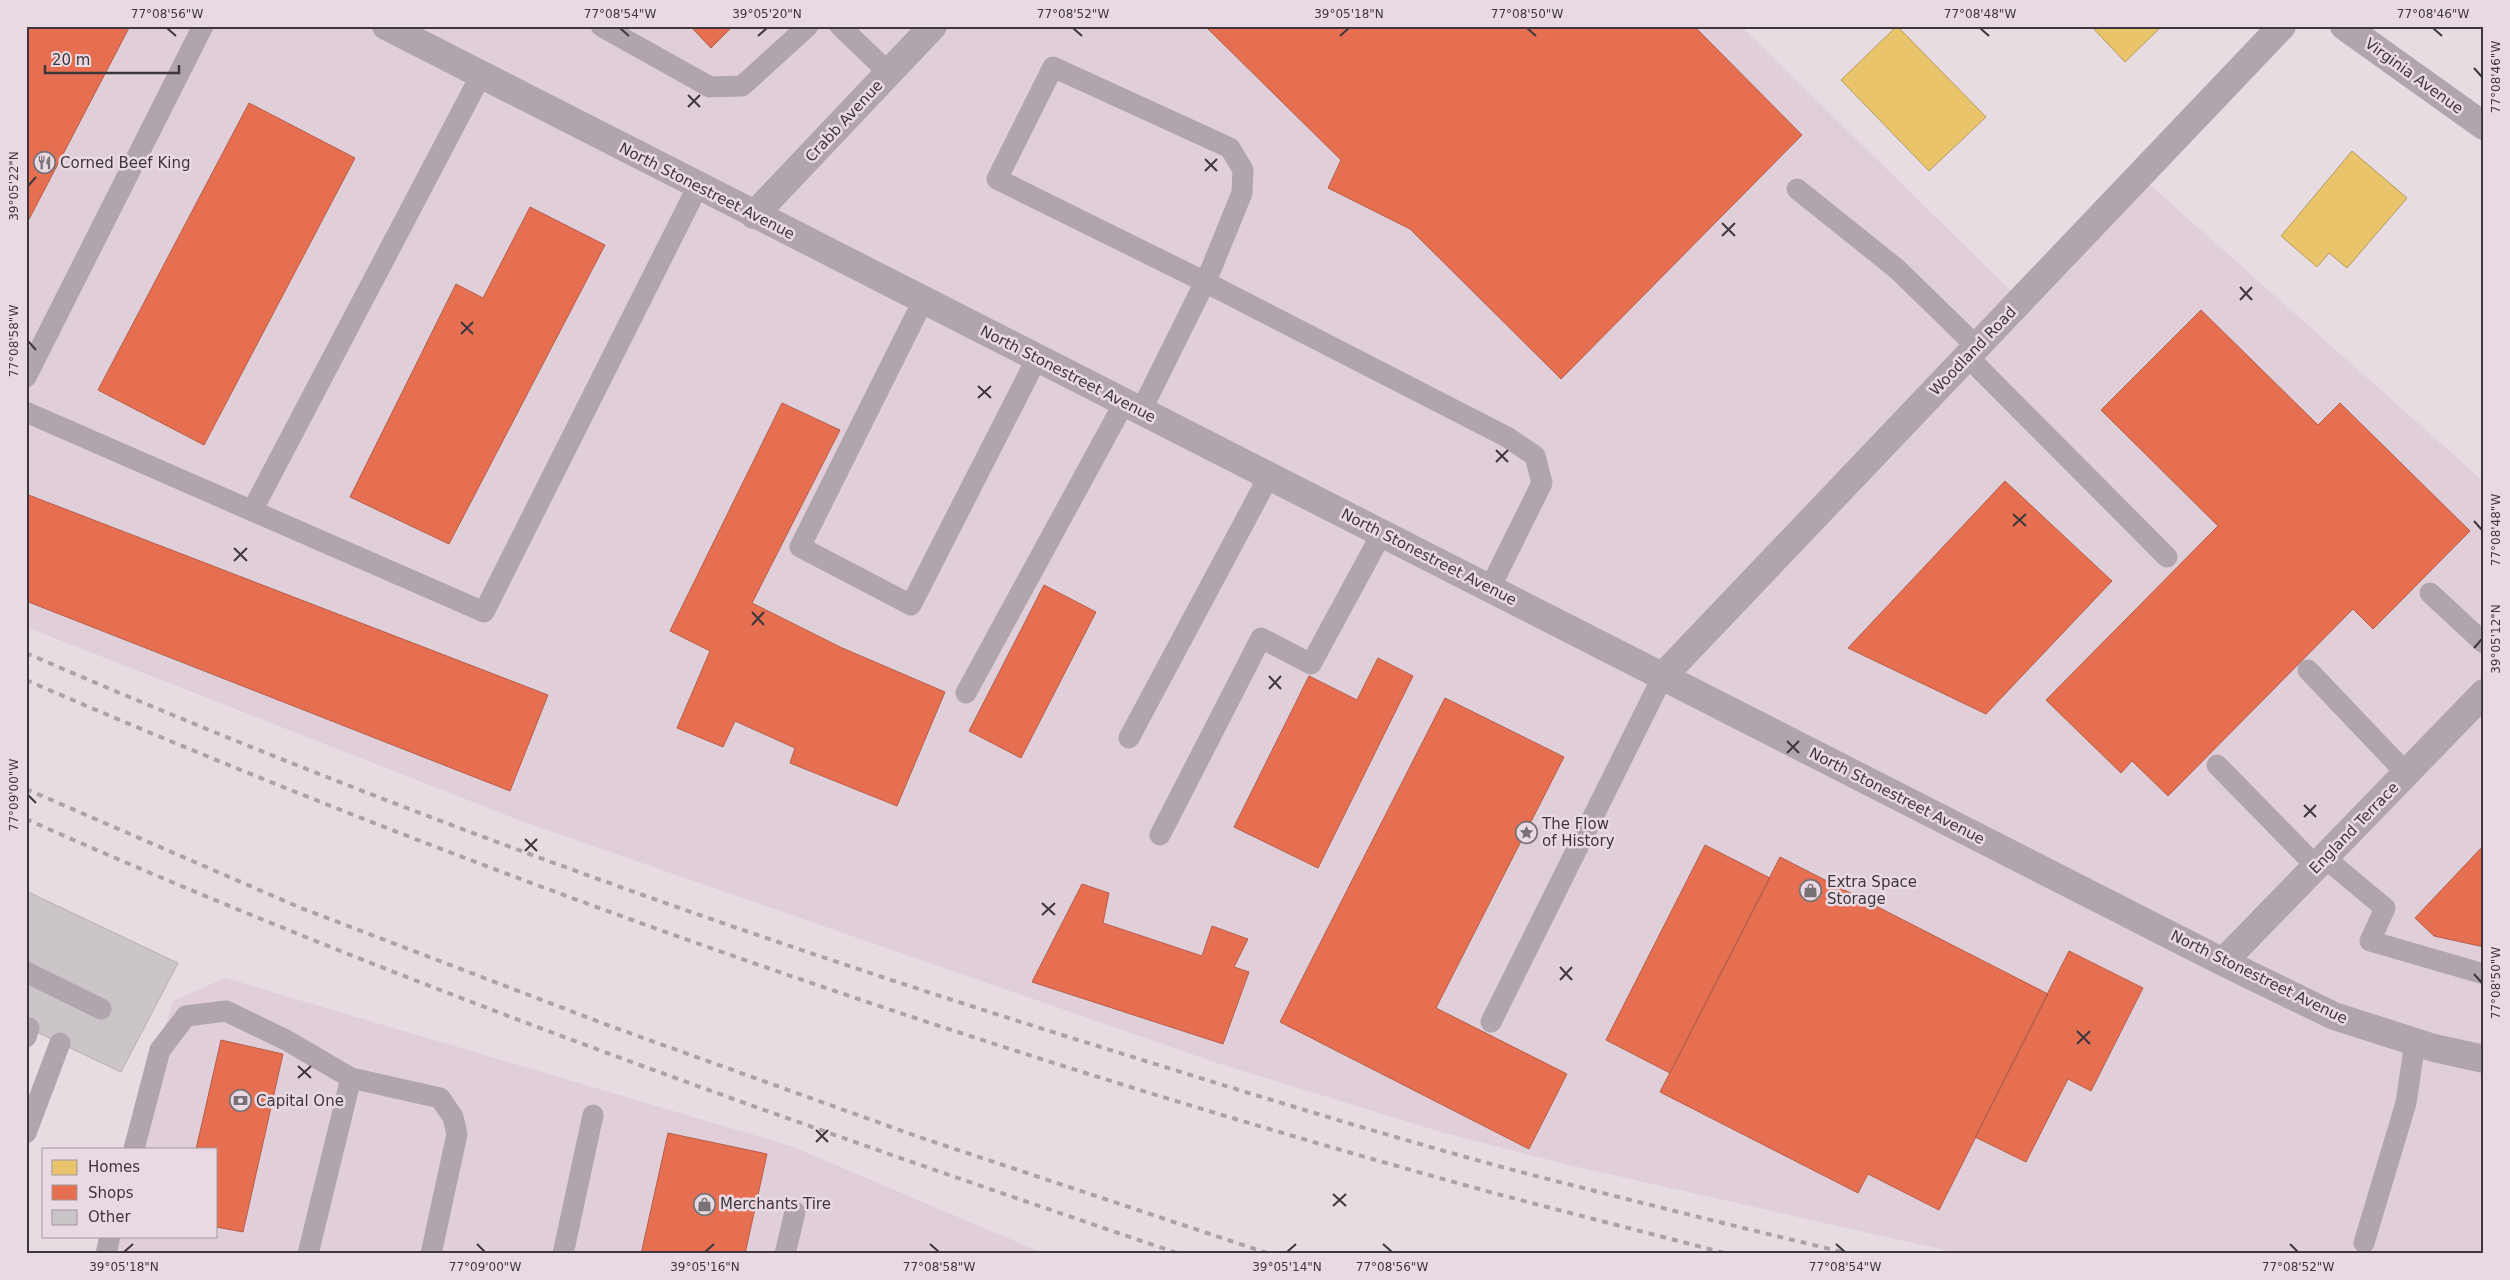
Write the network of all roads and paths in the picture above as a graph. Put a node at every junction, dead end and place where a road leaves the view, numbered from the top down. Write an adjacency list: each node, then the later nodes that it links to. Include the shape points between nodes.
1 (203, 26): 19 (lane)
2 (386, 26): 10 (street, North Stonestreet Avenue)
3 (601, 26): 4 (lane, via 710,87 742,86)
4 (808, 26)
5 (840, 26): 9 (lane)
6 (934, 26): 9 (street, Crabb Avenue)
7 (2282, 26): 17 (street, Woodland Road)
8 (2344, 26): 11 (street, Virginia Avenue)
9 (889, 73): 14 (street, Crabb Avenue)
10 (481, 75): 12 (street, North Stonestreet Avenue); 23 (lane)
11 (2484, 126)
12 (698, 186): 14 (street, North Stonestreet Avenue); 23 (lane, via 484,612)
13 (1797, 189): 17 (lane, via 1897,269)
14 (754, 215): 16 (street, North Stonestreet Avenue)
15 (1205, 282): 15 (lane, via 1242,193 1243,170 1230,148 1053,68 997,179); 20 (lane); 26 (lane, via 1507,437 1535,456 1542,483)
16 (923, 301): 18 (street, North Stonestreet Avenue); 18 (lane, via 800,547 911,605)
17 (1972, 352): 25 (lane); 30 (street, Woodland Road)
18 (1037, 358): 20 (street, North Stonestreet Avenue)
19 (26, 377)
20 (1133, 407): 22 (street, North Stonestreet Avenue); 31 (lane)
21 (26, 412): 23 (lane)
22 (1269, 476): 24 (street, North Stonestreet Avenue); 33 (lane)
23 (252, 510)
24 (1382, 533): 26 (street, North Stonestreet Avenue); 36 (lane, via 1311,664 1261,638)
25 (2167, 557)
26 (1490, 588): 30 (street, North Stonestreet Avenue)
27 (2430, 593): 28 (lane)
28 (2484, 643)
29 (2308, 670): 35 (lane)
30 (1663, 676): 38 (street, North Stonestreet Avenue); 42 (lane)
31 (966, 693)
32 (2484, 693): 35 (street, England Terrace)
33 (1129, 738)
34 (2217, 765): 37 (lane)
35 (2406, 773): 37 (street, England Terrace)
36 (1160, 834)
37 (2321, 862): 38 (street, England Terrace); 40 (lane, via 2386,908 2370,942)
38 (2223, 962): 43 (street, North Stonestreet Avenue, via 2334,1016)
39 (26, 972): 41 (lane)
40 (2484, 974)
41 (101, 1009)
42 (1491, 1022)
43 (2415, 1042): 45 (street, North Stonestreet Avenue); 52 (lane, via 2406,1103)
44 (60, 1043): 48 (lane)
45 (2484, 1059)
46 (351, 1078): 49 (lane, via 286,1040 226,1011 186,1016 160,1050); 54 (lane); 55 (lane, via 440,1098 454,1117 457,1134)
47 (593, 1116): 56 (lane)
48 (26, 1133)
49 (134, 1148)
50 (795, 1212): 57 (lane)
51 (110, 1238): 53 (lane)
52 (2364, 1243)
53 (106, 1254)
54 (308, 1254)
55 (431, 1254)
56 (563, 1254)
57 (785, 1254)

